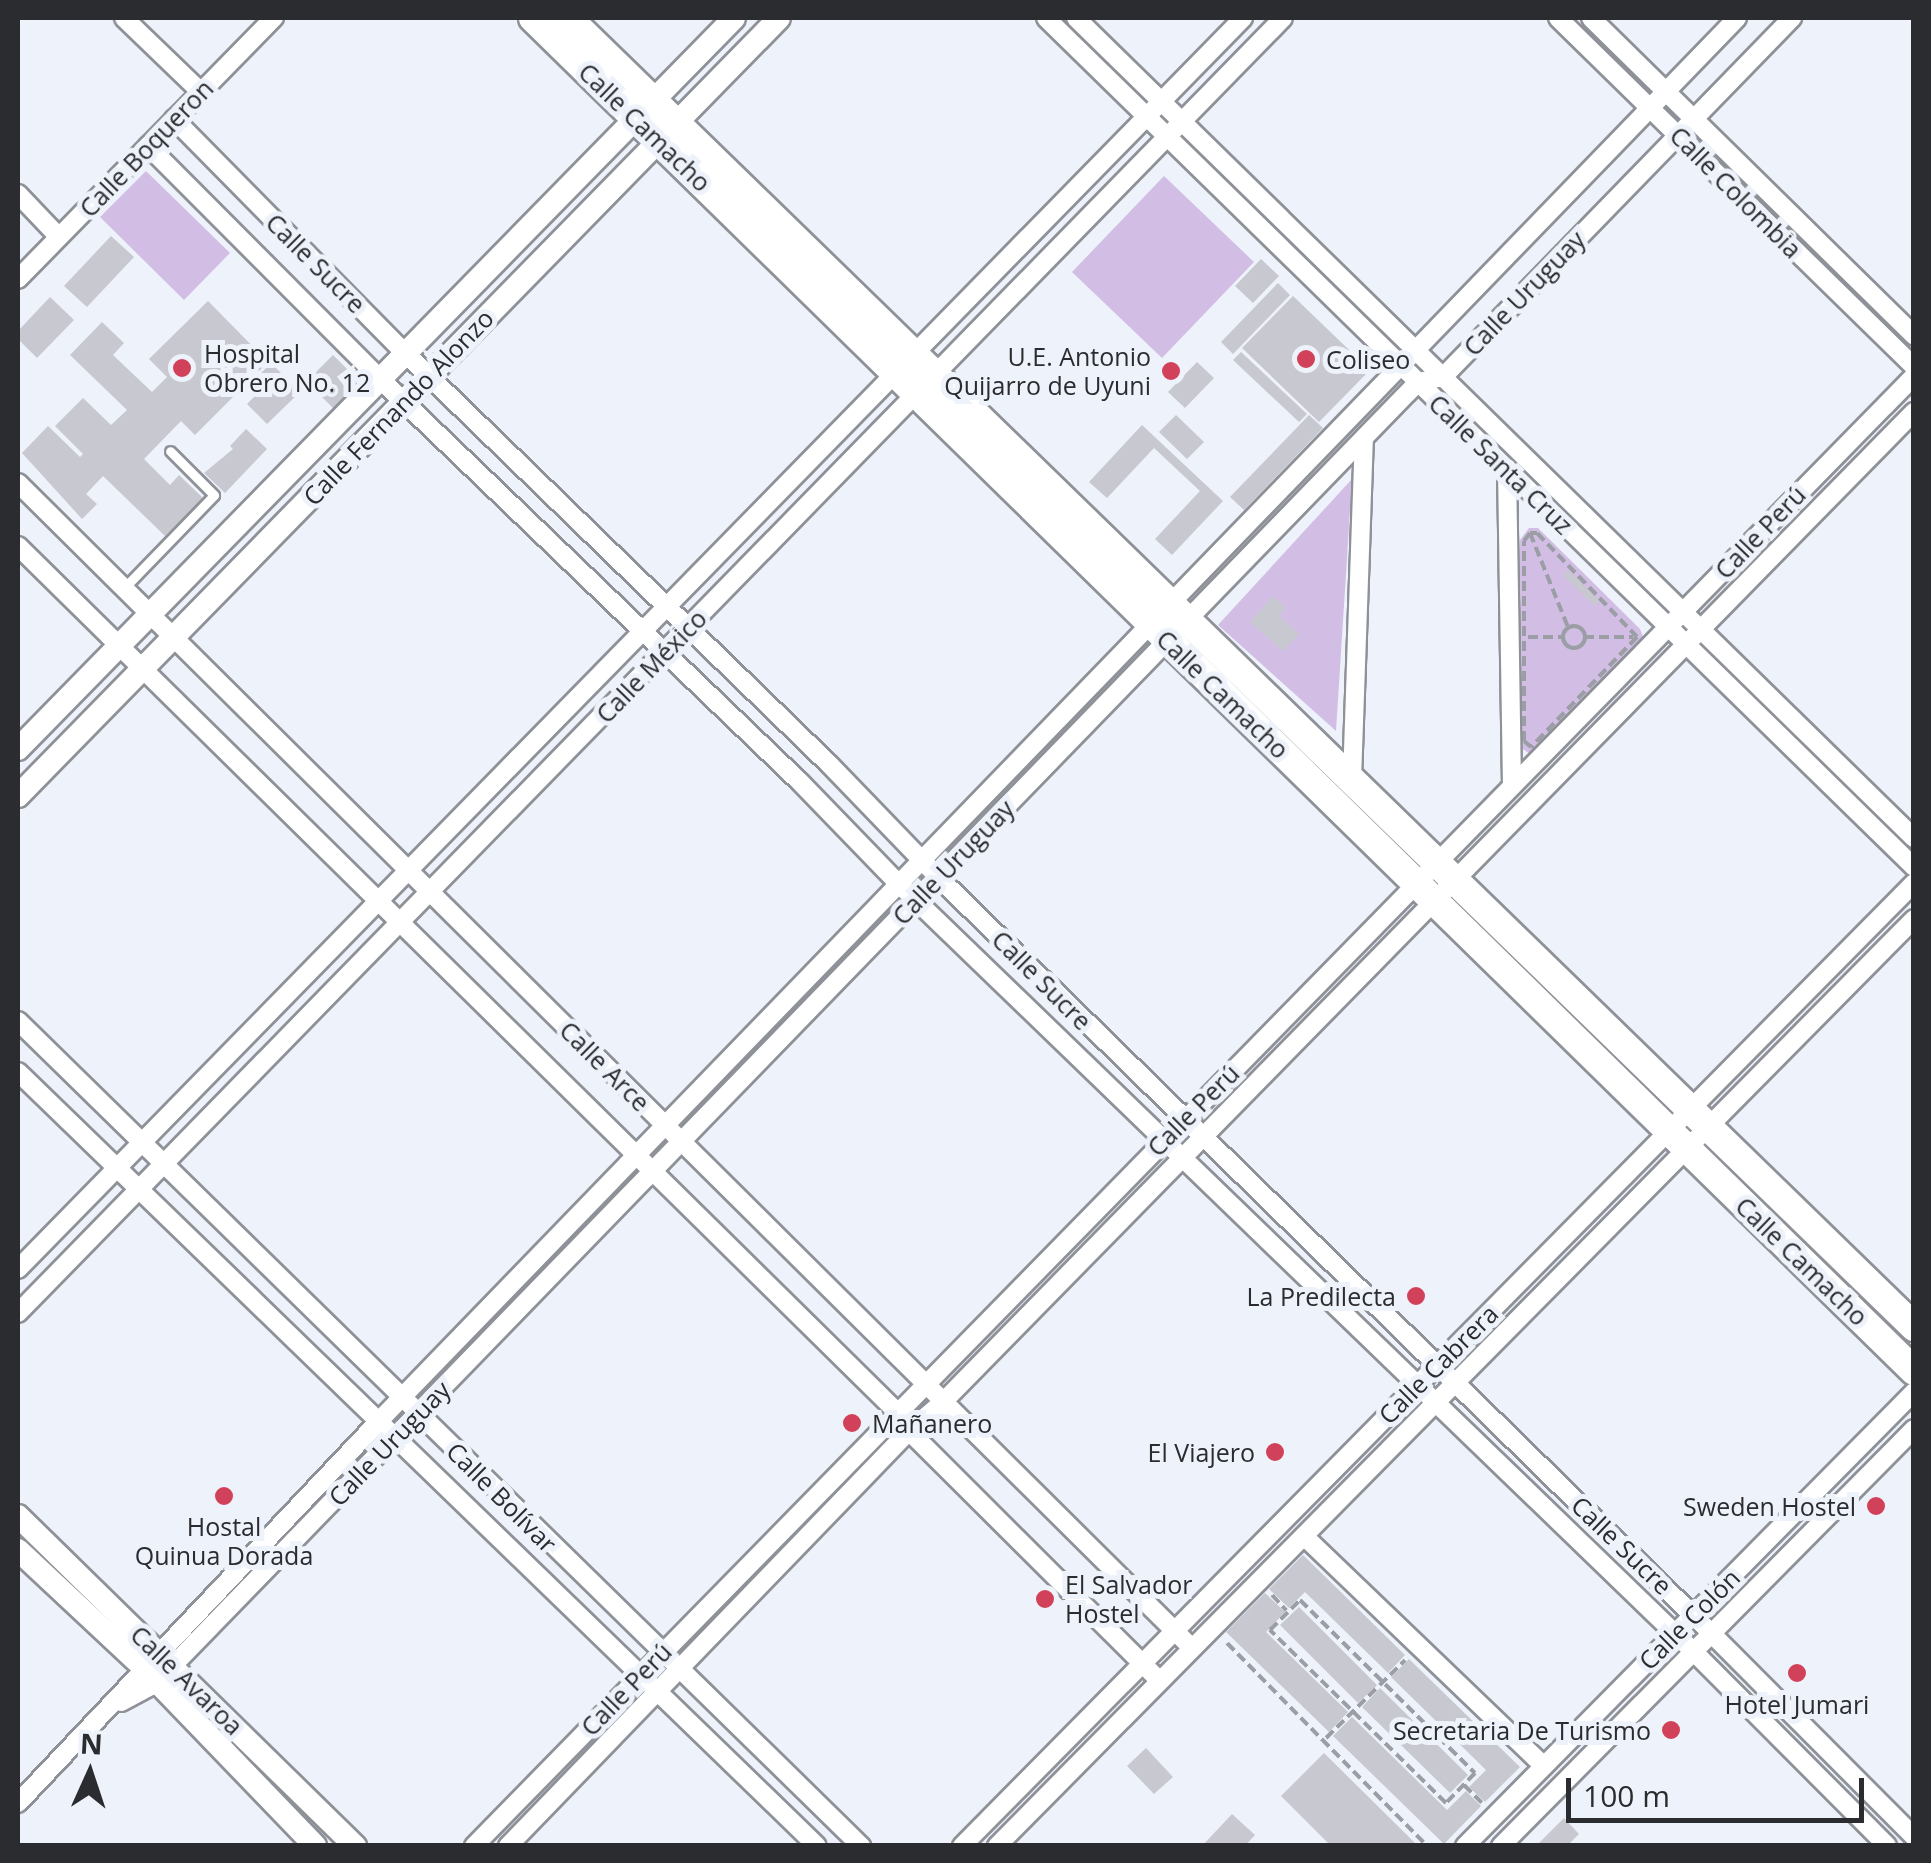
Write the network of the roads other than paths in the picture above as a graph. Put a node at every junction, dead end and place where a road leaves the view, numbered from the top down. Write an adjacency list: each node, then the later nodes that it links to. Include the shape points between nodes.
1 (124, 18): 15 (street)
2 (274, 18): 15 (street, Calle Boqueron)
3 (533, 18): 18 (highway, Calle Camacho)
4 (568, 18): 18 (highway, Calle Camacho)
5 (734, 18): 18 (main road, Calle Fernando Alonzo)
6 (780, 18): 24 (main road, Calle Fernando Alonzo)
7 (1046, 18): 20 (street, Calle Santa Cruz)
8 (1076, 18): 17 (street, Calle Santa Cruz)
9 (1243, 18): 17 (street, Calle México)
10 (1284, 18): 23 (street, Calle México)
11 (1558, 18): 19 (street, Calle Colombia)
12 (1590, 18): 16 (street, Calle Colombia)
13 (1737, 18): 16 (street, Calle Uruguay)
14 (1792, 18): 21 (street, Calle Uruguay)
15 (201, 92): 22 (street, Calle Boqueron)
16 (1666, 92): 19 (street, Calle Uruguay); 21 (street, Calle Colombia)
17 (1161, 100): 20 (street, Calle México); 23 (street, Calle Santa Cruz)
18 (645, 108): 24 (highway, Calle Camacho); 33 (main road, Calle Fernando Alonzo)
19 (1650, 108): 25 (street, Calle Colombia); 32 (street, Calle Uruguay)
20 (1146, 116): 26 (street, Calle Santa Cruz); 34 (street, Calle México)
21 (1694, 118): 25 (street, Calle Uruguay); 31 (street, Calle Colombia)
22 (174, 119): 27 (street, Calle Boqueron); 33 (street, Calle Sucre)
23 (1182, 121): 26 (street, Calle México); 32 (street, Calle Santa Cruz)
24 (668, 131): 34 (highway, Calle Camacho); 37 (main road, Calle Fernando Alonzo)
25 (1678, 135): 36 (street, Calle Colombia); 39 (street, Calle Uruguay)
26 (1168, 136): 35 (street, Calle Santa Cruz); 42 (street, Calle México)
27 (148, 146): 29 (street, Calle Boqueron); 40 (street, Calle Sucre)
28 (18, 194): 29 (street)
29 (59, 237): 30 (street, Calle Boqueron)
30 (18, 279)
31 (1914, 335)
32 (1416, 350): 35 (street, Calle Uruguay); 39 (street, Calle Santa Cruz)
33 (405, 353): 37 (street, Calle Sucre); 40 (main road, Calle Fernando Alonzo)
34 (905, 362): 42 (highway, Calle Camacho); 51 (street, Calle México)
35 (1401, 365): 41 (street, Calle Santa Cruz); 52 (street, Calle Uruguay)
36 (1914, 367)
37 (428, 376): 43 (main road, Calle Fernando Alonzo); 51 (street, Calle Sucre)
38 (1914, 376): 53 (street, Calle Perú)
39 (1443, 377): 41 (street, Calle Uruguay); 53 (street, Calle Santa Cruz)
40 (380, 379): 43 (street, Calle Sucre); 54 (main road, Calle Fernando Alonzo)
41 (1418, 382): 45 (street, Calle Uruguay); 47 (street, Calle Santa Cruz)
42 (926, 383): 52 (highway, Calle Camacho); 57 (street, Calle México); 59 (highway, Calle Camacho)
43 (404, 402): 58 (street, Calle Sucre); 60 (main road, Calle Fernando Alonzo)
44 (1914, 412): 56 (street, Calle Perú)
45 (1364, 438): 52 (street, Calle Uruguay); 66 (street)
46 (170, 451): 50 (lane, via 214,496)
47 (1506, 468): 55 (street, Calle Santa Cruz); 67 (street)
48 (18, 483): 50 (street, Calle Arce)
49 (18, 546): 62 (street, Calle Arce)
50 (124, 588): 54 (street, Calle Arce)
51 (664, 608): 57 (street, Calle Sucre); 58 (street, Calle México)
52 (1180, 611): 59 (street, Calle Uruguay); 66 (highway, Calle Camacho)
53 (1682, 612): 55 (street, Calle Perú); 56 (street, Calle Santa Cruz)
54 (150, 614): 60 (street, Calle Arce); 62 (main road, Calle Fernando Alonzo)
55 (1668, 627): 61 (street, Calle Santa Cruz); 67 (street, Calle Perú)
56 (1700, 629): 61 (street, Calle Perú); 69 (street, Calle Santa Cruz)
57 (686, 630): 63 (street, Calle México); 70 (street, Calle Sucre)
58 (640, 632): 63 (street, Calle Sucre); 72 (street, Calle México)
59 (1160, 632): 70 (street, Calle Uruguay); 74 (street, Calle Uruguay); 78 (highway, Calle Camacho)
60 (173, 638): 64 (main road, Calle Fernando Alonzo); 72 (street, Calle Arce)
61 (1686, 644): 71 (street, Calle Santa Cruz); 73 (street, Calle Perú)
62 (119, 646): 64 (street, Calle Arce); 65 (main road, Calle Fernando Alonzo)
63 (662, 654): 76 (street, Calle Sucre); 77 (street, Calle México)
64 (142, 668): 68 (main road, Calle Fernando Alonzo); 79 (street, Calle Arce)
65 (18, 749)
66 (1352, 779): 73 (highway, Calle Camacho)
67 (1512, 784): 73 (street, Calle Perú)
68 (18, 796)
69 (1914, 838)
70 (922, 861): 74 (street, Calle Sucre); 76 (street, Calle Uruguay)
71 (1914, 868)
72 (408, 870): 77 (street, Calle Arce); 79 (street, Calle México)
73 (1446, 871): 78 (street, Calle Perú); 85 (highway, Calle Camacho)
74 (938, 877): 80 (street, Calle Uruguay); 86 (street, Calle Sucre)
75 (1914, 883): 85 (street, Calle Cabrera)
76 (899, 884): 80 (street, Calle Sucre); 87 (street, Calle Uruguay)
77 (430, 892): 82 (street, Calle México); 87 (street, Calle Arce)
78 (1425, 892): 86 (street, Calle Perú); 88 (street, Calle Perú); 89 (highway, Calle Camacho)
79 (378, 900): 82 (street, Calle Arce); 91 (street, Calle México)
80 (916, 900): 90 (street, Calle Sucre); 92 (street, Calle Uruguay)
81 (1914, 919): 85 (street, Calle Cabrera)
82 (400, 922): 93 (street, Calle Arce); 95 (street, Calle México)
83 (18, 1021): 91 (street, Calle Bolívar)
84 (18, 1072): 96 (street, Calle Bolívar)
85 (1699, 1118): 89 (street, Calle Cabrera); 101 (highway, Calle Camacho)
86 (1184, 1120): 88 (street, Calle Sucre); 90 (street, Calle Perú)
87 (665, 1126): 92 (street, Calle Arce); 93 (street, Calle Uruguay)
88 (1202, 1137): 94 (street, Calle Perú); 102 (street, Calle Sucre)
89 (1678, 1139): 102 (street, Calle Cabrera); 103 (highway, Calle Camacho); 104 (street, Calle Cabrera)
90 (1163, 1141): 94 (street, Calle Sucre); 105 (street, Calle Perú)
91 (141, 1142): 95 (street, Calle Bolívar); 96 (street, Calle México)
92 (681, 1142): 97 (street, Calle Uruguay); 105 (street, Calle Arce)
93 (636, 1155): 97 (street, Calle Arce); 108 (street, Calle Uruguay)
94 (1181, 1159): 106 (street, Calle Sucre); 109 (street, Calle Perú)
95 (164, 1165): 98 (street, Calle México); 108 (street, Calle Bolívar)
96 (116, 1168): 98 (street, Calle Bolívar); 99 (street, Calle México)
97 (653, 1171): 111 (street, Calle Arce); 112 (street, Calle Uruguay)
98 (139, 1190): 100 (street, Calle México); 113 (street, Calle Bolívar)
99 (18, 1269)
100 (18, 1313)
101 (1914, 1327)
102 (1438, 1364): 104 (street, Calle Sucre); 106 (street, Calle Cabrera)
103 (1914, 1371)
104 (1455, 1382): 110 (street, Calle Cabrera); 120 (street, Calle Sucre)
105 (925, 1384): 109 (street, Calle Arce); 111 (street, Calle Perú)
106 (1418, 1384): 110 (street, Calle Sucre); 121 (street, Calle Cabrera)
107 (1914, 1392): 120 (street, Calle Colón)
108 (402, 1398): 112 (street, Calle Bolívar); 113 (street, Calle Uruguay)
109 (943, 1402): 115 (street, Calle Perú); 121 (street, Calle Arce)
110 (1436, 1402): 118 (street, Calle Cabrera); 123 (street, Calle Sucre)
111 (896, 1410): 115 (street, Calle Arce); 126 (street, Calle Perú)
112 (417, 1414): 116 (street, Calle Uruguay); 126 (street, Calle Bolívar)
113 (378, 1422): 116 (street, Calle Bolívar); 128 (street, Calle Uruguay)
114 (1914, 1429): 122 (street, Calle Colón)
115 (909, 1431): 127 (street, Calle Arce); 129 (street, Calle Perú)
116 (394, 1438): 128 (street, Calle Uruguay); 130 (street, Calle Bolívar)
117 (18, 1516): 128 (main road, Calle Avaroa)
118 (1305, 1536): 124 (street, Calle Cabrera); 133 (street)
119 (18, 1550): 128 (main road, Calle Avaroa)
120 (1693, 1615): 122 (street, Calle Sucre); 123 (street, Calle Colón)
121 (1176, 1629): 124 (street, Calle Arce); 127 (street, Calle Cabrera)
122 (1712, 1633): 125 (street, Calle Colón); 135 (street, Calle Sucre)
123 (1675, 1634): 125 (street, Calle Sucre); 133 (street, Calle Colón)
124 (1192, 1648): 131 (street, Calle Cabrera)
125 (1693, 1651): 145 (street, Calle Colón); 146 (street, Calle Sucre)
126 (661, 1653): 129 (street, Calle Bolívar); 130 (street, Calle Perú)
127 (1142, 1663): 131 (street, Calle Arce); 142 (street, Calle Cabrera)
128 (157, 1667): 134 (street, Calle Uruguay); 136 (main road, Calle Avaroa); 137 (main road, Calle Avaroa)
129 (679, 1671): 132 (street, Calle Perú); 141 (street, Calle Bolívar)
130 (638, 1676): 132 (street, Calle Bolívar); 138 (street, Calle Perú)
131 (1160, 1681): 143 (street, Calle Cabrera)
132 (657, 1693): 139 (street, Calle Perú); 140 (street, Calle Bolívar)
133 (1544, 1766): 144 (street, Calle Colón)
134 (18, 1803)
135 (1914, 1837)
136 (315, 1846)
137 (355, 1846)
138 (474, 1846)
139 (508, 1846)
140 (817, 1846)
141 (861, 1846)
142 (962, 1846)
143 (997, 1846)
144 (1465, 1846)
145 (1501, 1846)
146 (1888, 1846)

